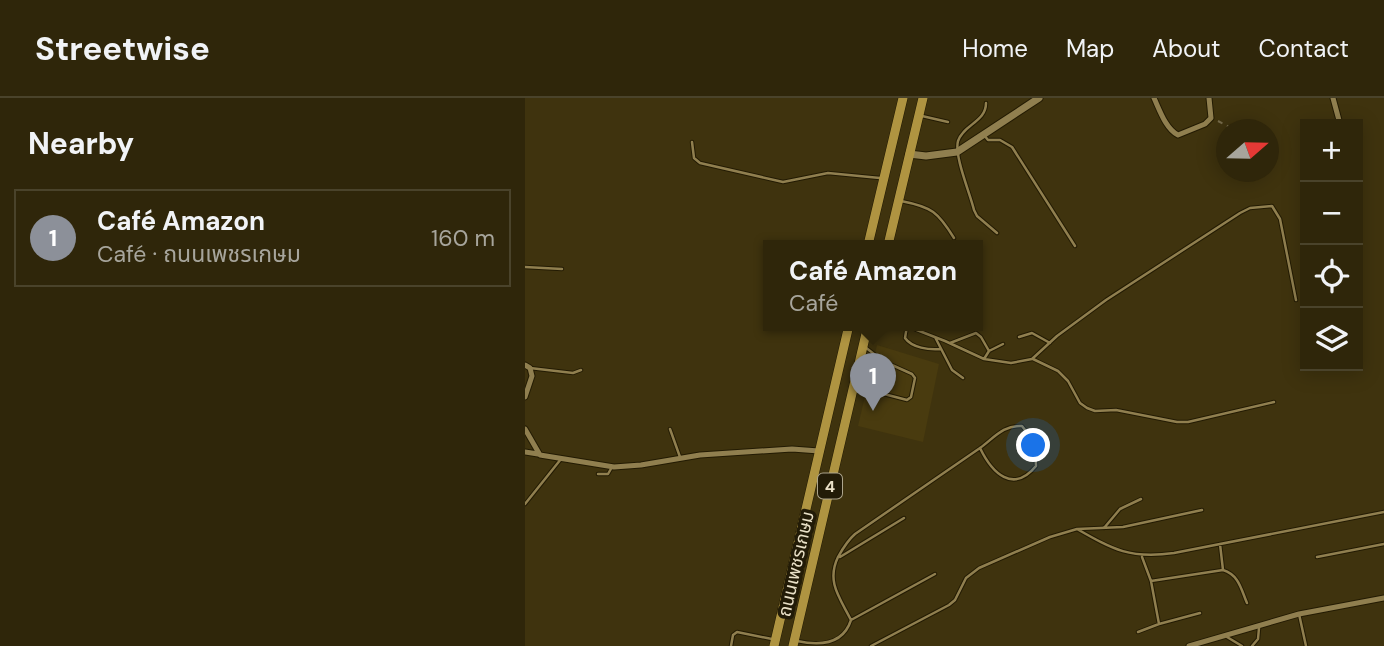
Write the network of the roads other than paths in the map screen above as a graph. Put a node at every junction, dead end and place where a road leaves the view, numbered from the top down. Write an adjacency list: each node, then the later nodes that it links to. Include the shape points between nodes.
1 (903, 98): 15 (main road)
2 (923, 98): 8 (main road)
3 (1039, 98): 11 (street)
4 (1154, 98): 5 (street, via 1174,134 1187,133 1211,118)
5 (1209, 98)
6 (1333, 98): 9 (street)
7 (986, 103): 13 (lane, via 983,115 961,134)
8 (919, 116): 10 (lane); 14 (main road)
9 (1339, 119)
10 (948, 122)
11 (984, 135): 13 (street); 21 (lane, via 1012,147)
12 (692, 142): 15 (lane, via 694,158 700,163 782,182 828,173)
13 (957, 152): 14 (street); 17 (lane, via 974,210)
14 (909, 154): 16 (main road)
15 (883, 179): 19 (main road)
16 (898, 201): 18 (lane, via 934,211); 20 (main road)
17 (997, 233)
18 (954, 238)
19 (869, 240)
20 (889, 240)
21 (1075, 246)
22 (525, 267): 23 (lane)
23 (562, 269)
24 (1296, 300): 32 (lane, via 1280,219 1272,206 1261,206 1240,213 1159,265)
25 (848, 331): 50 (main road, ถนนเพชรเกษม / 4)
26 (866, 331): 34 (main road, ถนนเพชรเกษม / 4)
27 (905, 331): 35 (lane, via 908,342)
28 (919, 331): 29 (lane)
29 (935, 337): 31 (lane); 35 (lane)
30 (1019, 337): 32 (lane, via 1032,333)
31 (950, 343): 36 (lane, via 976,333); 37 (lane)
32 (1050, 343): 38 (lane)
33 (1003, 344): 36 (lane)
34 (863, 345): 39 (lane); 43 (main road, ถนนเพชรเกษม / 4)
35 (941, 349): 42 (lane, via 952,370)
36 (989, 351): 37 (lane)
37 (984, 359): 38 (lane, via 1011,363)
38 (1032, 359): 46 (lane, via 1058,371 1080,403 1095,411 1188,422)
39 (883, 361): 44 (lane); 44 (lane, via 914,375 911,397 907,400)
40 (528, 366): 41 (lane, via 573,373); 45 (street, via 532,376)
41 (581, 370)
42 (963, 378)
43 (853, 386): 44 (lane); 82 (main road, ถนนเพชรเกษม / 4)
44 (874, 391)
45 (525, 397)
46 (1274, 402)
47 (525, 429): 52 (street)
48 (670, 429): 53 (lane)
49 (980, 449): 49 (lane, via 1004,429 1022,426 1035,443 1036,467 1020,479 1008,479 991,468); 68 (lane, via 849,539)
50 (819, 451): 53 (street); 81 (main road, ถนนเพชรเกษม / 4)
51 (525, 452): 52 (street)
52 (538, 454): 54 (street)
53 (680, 457): 55 (street)
54 (561, 459): 55 (street); 58 (lane)
55 (612, 467): 56 (lane, via 608,474)
56 (598, 474)
57 (1141, 499): 62 (lane, via 1120,509)
58 (525, 504)
59 (1202, 510): 62 (lane)
60 (1384, 512): 64 (lane)
61 (904, 517): 68 (lane)
62 (1104, 528): 63 (lane)
63 (1077, 529): 67 (lane, via 1114,549); 84 (lane, via 979,568 966,578 949,605)
64 (1220, 544): 67 (lane); 69 (lane)
65 (1384, 544): 66 (lane)
66 (1317, 556)
67 (1142, 557): 71 (lane)
68 (837, 559): 76 (lane, via 834,586)
69 (1223, 570): 71 (lane); 73 (lane, via 1238,581)
70 (935, 574): 76 (lane)
71 (1151, 582): 77 (lane)
72 (1384, 598): 75 (street)
73 (1247, 603)
74 (1200, 613): 77 (lane)
75 (1299, 614): 78 (street); 88 (lane)
76 (852, 620): 82 (lane, via 846,633 835,641)
77 (1159, 624): 79 (lane)
78 (1259, 625): 80 (street); 87 (lane)
79 (1138, 632)
80 (1224, 635): 85 (street); 86 (lane)
81 (774, 643): 83 (lane, via 737,632)
82 (793, 643)
83 (730, 646)
84 (871, 646)
85 (1189, 646)
86 (1242, 646)
87 (1252, 646)
88 (1305, 646)

